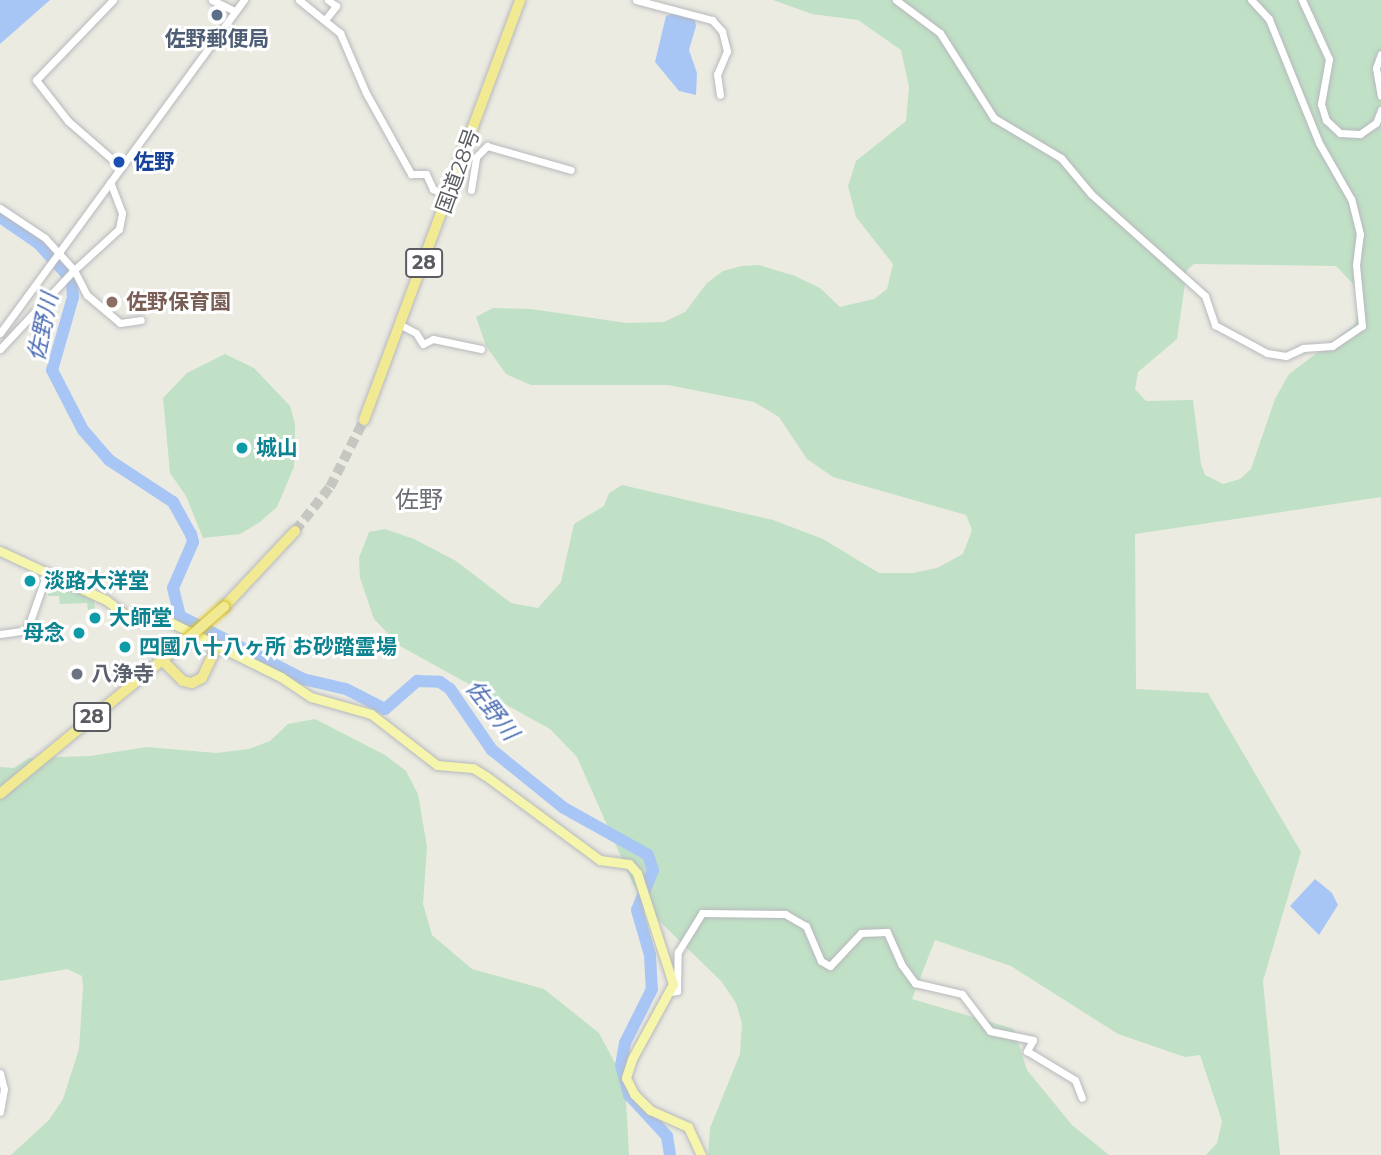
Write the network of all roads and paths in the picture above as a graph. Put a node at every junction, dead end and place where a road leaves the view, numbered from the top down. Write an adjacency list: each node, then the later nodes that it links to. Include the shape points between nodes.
1 (113, 0): 17 (street, via 36,80 68,121)
2 (212, 0): 11 (street)
3 (244, 0): 11 (street)
4 (299, 0): 12 (street)
5 (328, 0): 12 (street, via 336,6)
6 (520, 0): 21 (highway, 国道28号 / 28)
7 (636, 0): 14 (street, via 712,19 722,31 727,51 717,74)
8 (896, 0): 9 (street, via 940,33 994,118 1061,159 1098,201 1205,296 1215,325 1267,354 1286,356 1303,348 1332,346 1362,326 1356,265 1360,234 1352,199 1319,143 1269,19)
9 (1251, 0)
10 (1302, 0): 16 (street, via 1329,59 1321,104 1326,120 1340,133 1360,135 1376,122)
11 (235, 10): 17 (street)
12 (325, 20): 21 (street, via 340,33 366,93 411,174 426,174 433,189)
13 (1381, 54): 15 (street, via 1376,68)
14 (720, 95)
15 (1381, 96)
16 (1381, 110)
17 (121, 167): 19 (street)
18 (571, 170): 20 (street, via 487,146 476,157)
19 (110, 182): 23 (street); 24 (street, via 117,189 122,213 119,229)
20 (471, 190)
21 (449, 197): 26 (highway, 国道28号 / 28)
22 (0, 208): 23 (street)
23 (58, 253): 24 (street); 27 (street)
24 (73, 271): 25 (street, via 88,295 120,323); 28 (street)
25 (141, 320)
26 (401, 326): 29 (street, via 416,333 423,344 433,339); 30 (highway, 国道28号 / 28)
27 (0, 333)
28 (0, 349)
29 (481, 349)
30 (364, 420)
31 (295, 531): 36 (highway, 28, bridge, via 224,607)
32 (0, 551): 33 (main road)
33 (47, 573): 34 (street, via 27,630); 35 (main road, via 106,600 131,619 160,619)
34 (0, 634)
35 (217, 646): 36 (highway, via 202,678 192,683 183,681); 38 (main road, via 312,697 371,714 437,765 473,768 600,860 629,864 641,885 672,976)
36 (161, 659): 37 (highway, 28)
37 (0, 793)
38 (671, 992): 40 (street, via 677,992 678,952 702,913 785,914 806,926 821,961 830,966 861,933 887,932 915,982 962,994 990,1031 1033,1040 1027,1051 1075,1080); 42 (main road, via 651,1021 626,1078 650,1110 688,1127)
39 (0, 1073): 41 (street, via 4,1089)
40 (1082, 1098)
41 (0, 1112)
42 (701, 1155)

